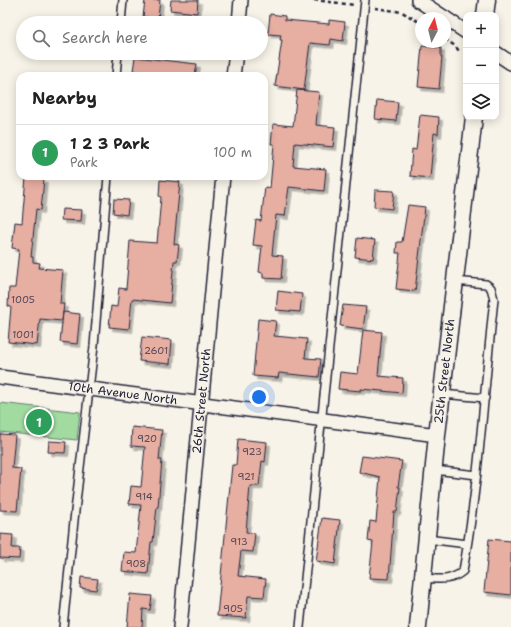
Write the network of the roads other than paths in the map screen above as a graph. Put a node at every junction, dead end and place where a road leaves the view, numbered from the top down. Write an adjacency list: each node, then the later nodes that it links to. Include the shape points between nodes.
1 (123, 0): 8 (lane)
2 (241, 0): 9 (street)
3 (365, 0): 27 (lane)
4 (418, 0): 6 (street)
5 (487, 0): 7 (street)
6 (436, 12)
7 (485, 12)
8 (122, 16)
9 (239, 16)
10 (451, 22): 11 (street)
11 (463, 30)
12 (499, 55): 15 (street)
13 (117, 60): 16 (lane)
14 (235, 60): 17 (street)
15 (511, 63)
16 (116, 72)
17 (234, 72)
18 (474, 120): 21 (street, 25th Street North)
19 (108, 180): 23 (lane)
20 (223, 180): 26 (street, 26th Street North)
21 (455, 281): 24 (street, 25th Street North); 25 (lane, via 486,284 491,288 494,299)
22 (0, 376): 23 (street, 10th Avenue North)
23 (89, 388): 26 (street, 10th Avenue North); 34 (lane)
24 (442, 394): 25 (lane); 28 (street, 25th Street North)
25 (485, 398): 30 (lane)
26 (201, 404): 27 (street, 10th Avenue North); 35 (street, 26th Street North)
27 (321, 420): 28 (street, 10th Avenue North); 36 (lane)
28 (437, 435): 29 (street, 25th Street North)
29 (434, 470): 30 (lane); 31 (street, 25th Street North)
30 (477, 475): 32 (lane)
31 (427, 539): 32 (lane); 33 (street, 25th Street North)
32 (467, 544): 33 (lane, via 463,572 446,580)
33 (423, 578): 37 (street, 25th Street North)
34 (63, 627)
35 (180, 627)
36 (300, 627)
37 (418, 627)

